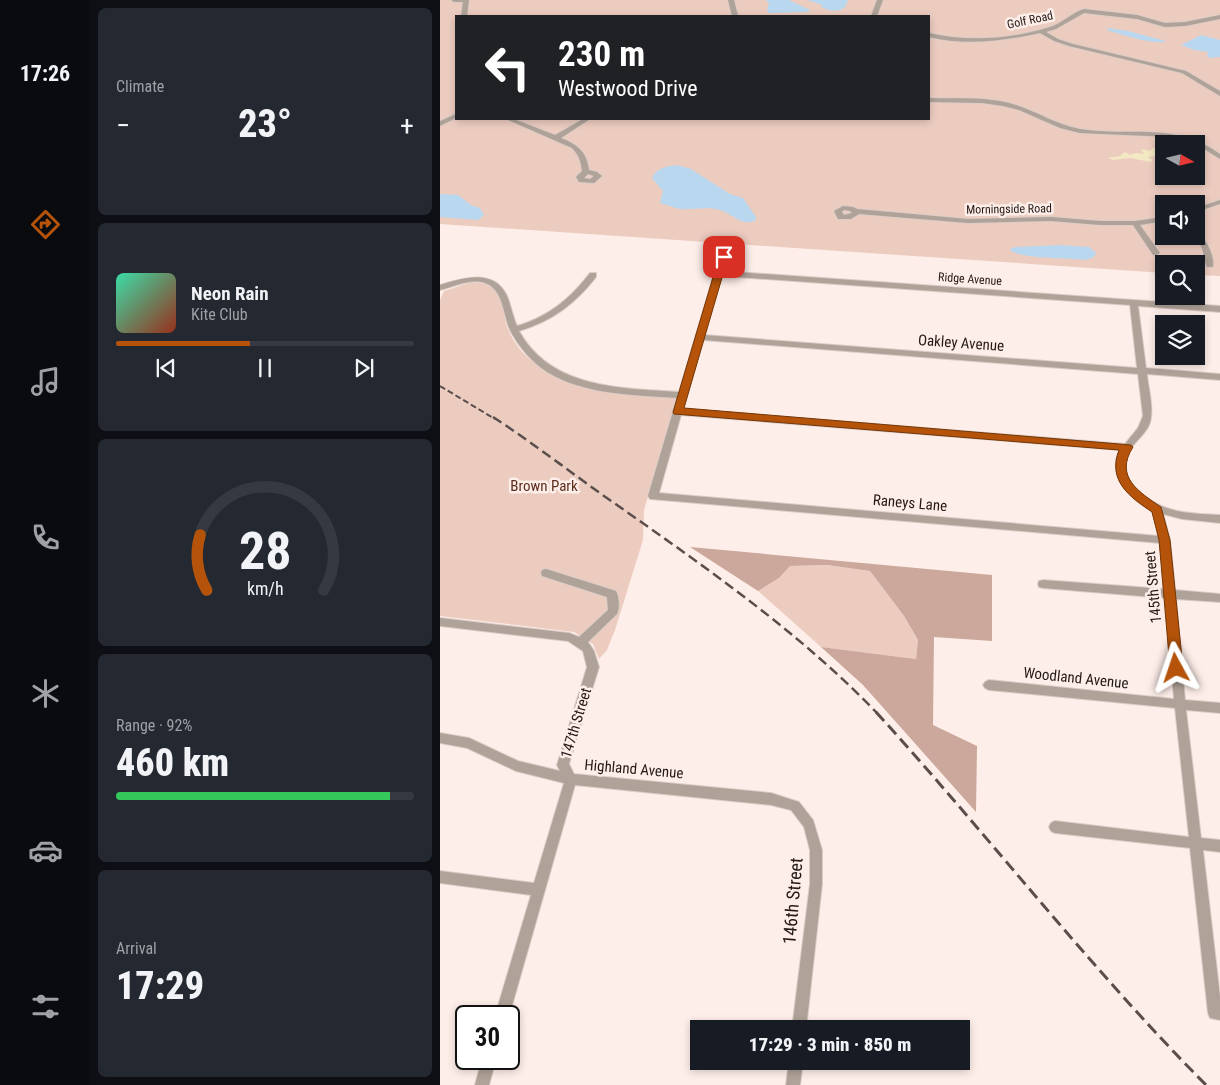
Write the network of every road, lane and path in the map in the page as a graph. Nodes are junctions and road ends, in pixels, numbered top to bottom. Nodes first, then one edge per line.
1 (454, 0) edge
2 (466, 0) edge
3 (731, 0) edge
4 (880, 0) edge
5 (464, 15) edge
6 (735, 15) edge
7 (874, 15) edge
8 (1220, 17) edge
9 (1041, 31) junction
10 (930, 35) edge
11 (1220, 94) edge
12 (930, 100) edge
13 (455, 116) edge
14 (512, 120) edge
15 (585, 120) edge
16 (440, 124) edge
17 (557, 137) junction
18 (1220, 157) edge
19 (586, 172) dead end
20 (1220, 202) edge
21 (1205, 207) edge
22 (855, 210) dead end
23 (1155, 220) edge
24 (1135, 223) junction
25 (728, 240) dead end
26 (1205, 245) edge
27 (1156, 253) dead end
28 (1210, 265) dead end
29 (719, 273) junction
30 (593, 275) dead end
31 (440, 288) edge
32 (1134, 302) junction
33 (1220, 309) edge
34 (514, 330) junction
35 (700, 337) junction
36 (1142, 371) junction
37 (1220, 377) edge
38 (682, 395) junction
39 (678, 412) junction
40 (1128, 447) junction
41 (1158, 510) junction
42 (1220, 519) edge
43 (1164, 540) junction
44 (546, 573) dead end
45 (1043, 584) dead end
46 (1170, 595) junction
47 (1220, 598) edge
48 (440, 622) edge
49 (581, 642) junction
50 (989, 685) dead end
51 (1180, 704) junction
52 (1220, 708) edge
53 (440, 738) edge
54 (571, 779) junction
55 (771, 799) joint
56 (1055, 827) dead end
57 (1195, 843) junction
58 (1220, 846) edge
59 (440, 877) edge
60 (538, 890) junction
61 (505, 1005) edge
62 (1218, 1013) edge
63 (800, 1020) edge
64 (486, 1070) edge
65 (795, 1070) edge
66 (482, 1085) edge
67 (793, 1085) edge

1 - 2 street
2 - 5 street
3 - 6 street
4 - 7 street
8 - 9 street, Golf Road
9 - 10 street, Golf Road
9 - 11 street
12 - 18 street
13 - 16 street
14 - 17 street
15 - 17 street
17 - 19 street
20 - 21 street
22 - 24 street, Morningside Road
23 - 24 street, Morningside Road
24 - 27 street
25 - 29 street
26 - 28 street
29 - 32 street, Ridge Avenue
29 - 35 street
30 - 34 street
31 - 34 street
32 - 33 street, Ridge Avenue
32 - 36 street
34 - 38 street
35 - 36 street, Oakley Avenue
35 - 38 street
36 - 37 street, Oakley Avenue
36 - 40 street
38 - 39 street
39 - 40 street
39 - 43 street, Raneys Lane
40 - 41 street
41 - 42 street
41 - 43 street, 145th Street
43 - 46 street, 145th Street
44 - 49 street
45 - 46 street
46 - 47 street
46 - 51 street, 145th Street
48 - 49 street
49 - 54 street, 147th Street
50 - 51 street, Woodland Avenue
51 - 52 street, Woodland Avenue
51 - 57 street, 145th Street
53 - 54 street, Highland Avenue
54 - 55 street, Highland Avenue
54 - 60 street, 147th Street
55 - 63 street, 146th Street
56 - 57 street
57 - 58 street
57 - 62 street, 145th Street
59 - 60 street
60 - 61 street, 147th Street
64 - 66 street
65 - 67 street

